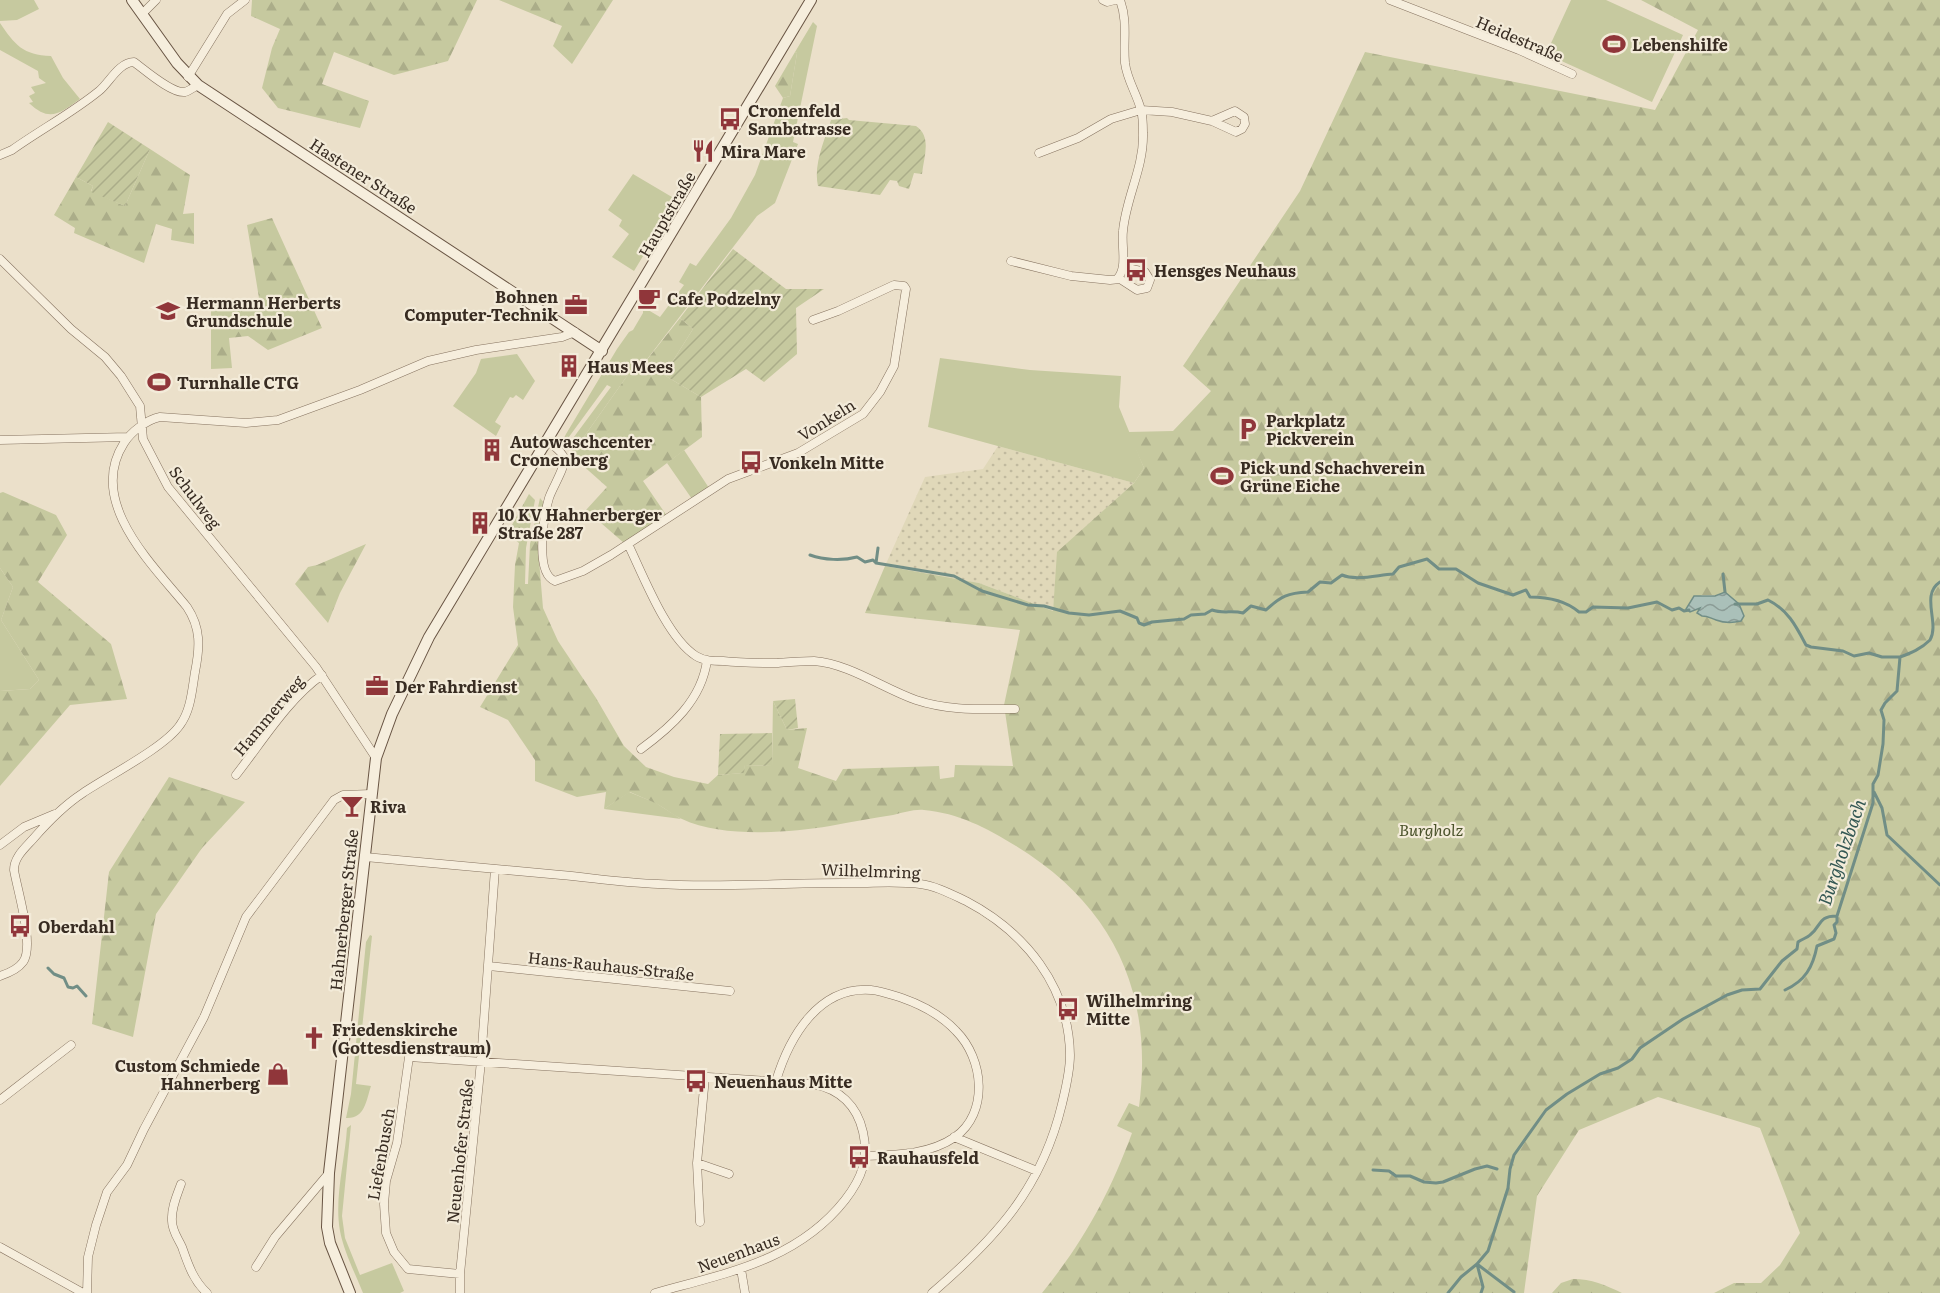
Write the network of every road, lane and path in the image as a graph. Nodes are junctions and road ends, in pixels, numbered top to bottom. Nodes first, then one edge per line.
1 (132, 0) edge
2 (156, 0) edge
3 (245, 0) edge
4 (811, 0) edge
5 (1103, 0) edge
6 (1118, 0) edge
7 (1390, 0) edge
8 (142, 14) junction
9 (1572, 74) dead end
10 (189, 76) junction
11 (198, 85) junction
12 (1141, 110) junction
13 (1212, 121) dead end
14 (1039, 153) dead end
15 (0, 155) edge
16 (0, 259) edge
17 (1011, 261) dead end
18 (1124, 267) junction
19 (1117, 279) junction
20 (813, 320) dead end
21 (575, 332) junction
22 (603, 351) junction
23 (141, 427) junction
24 (128, 437) junction
25 (0, 440) edge
26 (548, 441) junction
27 (628, 544) junction
28 (707, 660) junction
29 (322, 675) junction
30 (1015, 709) dead end
31 (641, 749) dead end
32 (376, 758) junction
33 (236, 775) dead end
34 (371, 794) junction
35 (56, 813) junction
36 (0, 845) edge
37 (365, 857) junction
38 (495, 869) junction
39 (489, 966) junction
40 (0, 976) edge
41 (730, 991) dead end
42 (71, 1046) dead end
43 (481, 1061) junction
44 (705, 1077) junction
45 (776, 1081) junction
46 (0, 1100) edge
47 (954, 1137) junction
48 (866, 1156) junction
49 (697, 1162) junction
50 (1037, 1171) junction
51 (329, 1173) junction
52 (729, 1174) dead end
53 (181, 1184) dead end
54 (700, 1222) dead end
55 (0, 1247) edge
56 (256, 1267) dead end
57 (741, 1269) junction
58 (460, 1274) junction
59 (85, 1293) edge
60 (207, 1293) edge
61 (350, 1293) edge
62 (460, 1293) edge
63 (655, 1293) edge
64 (745, 1293) edge
65 (932, 1293) edge

1 - 8 main road, Hastener Straße
2 - 8 street
3 - 10 street
4 - 22 main road, Hauptstraße
5 - 6 street
6 - 12 street
7 - 9 street, Heidestraße
8 - 10 main road, Hastener Straße
10 - 11 main road, Hastener Straße
11 - 15 street
11 - 21 main road, Hastener Straße
12 - 13 street
12 - 14 street
12 - 18 street
16 - 23 street, Schulweg
17 - 19 street
18 - 19 street
18 - 19 street
20 - 27 street, Vonkeln
21 - 22 main road, Hastener Straße
21 - 23 street
22 - 26 main road, Hahnerberger Straße
23 - 24 street
23 - 29 street, Schulweg
24 - 25 street
24 - 35 street
26 - 27 street, Vonkeln
26 - 32 main road, Hahnerberger Straße
27 - 28 street
28 - 30 street
28 - 31 street
29 - 32 street, Schulweg
29 - 33 street, Hammerweg
32 - 34 main road, Hahnerberger Straße
34 - 37 main road, Hahnerberger Straße
34 - 59 street
35 - 36 street
35 - 40 street
37 - 38 street, Wilhelmring
37 - 51 main road, Hahnerberger Straße
38 - 39 street, Neuenhofer Straße
38 - 50 street, Wilhelmring
39 - 41 street, Hans-Rauhaus-Straße
39 - 43 street, Neuenhofer Straße
42 - 46 street
43 - 44 street
43 - 58 street, Neuenhofer Straße
43 - 58 street, Liefenbusch
44 - 45 street
44 - 49 street
45 - 47 street
45 - 48 street
47 - 48 street
47 - 50 street
48 - 57 street, Neuenhaus
49 - 52 street
49 - 54 street
50 - 65 street, Wilhelmring
51 - 56 street
51 - 61 main road, Hahnerberger Straße
53 - 60 street
55 - 59 street
57 - 63 street, Neuenhaus
57 - 64 street
58 - 62 street, Neuenhofer Straße

